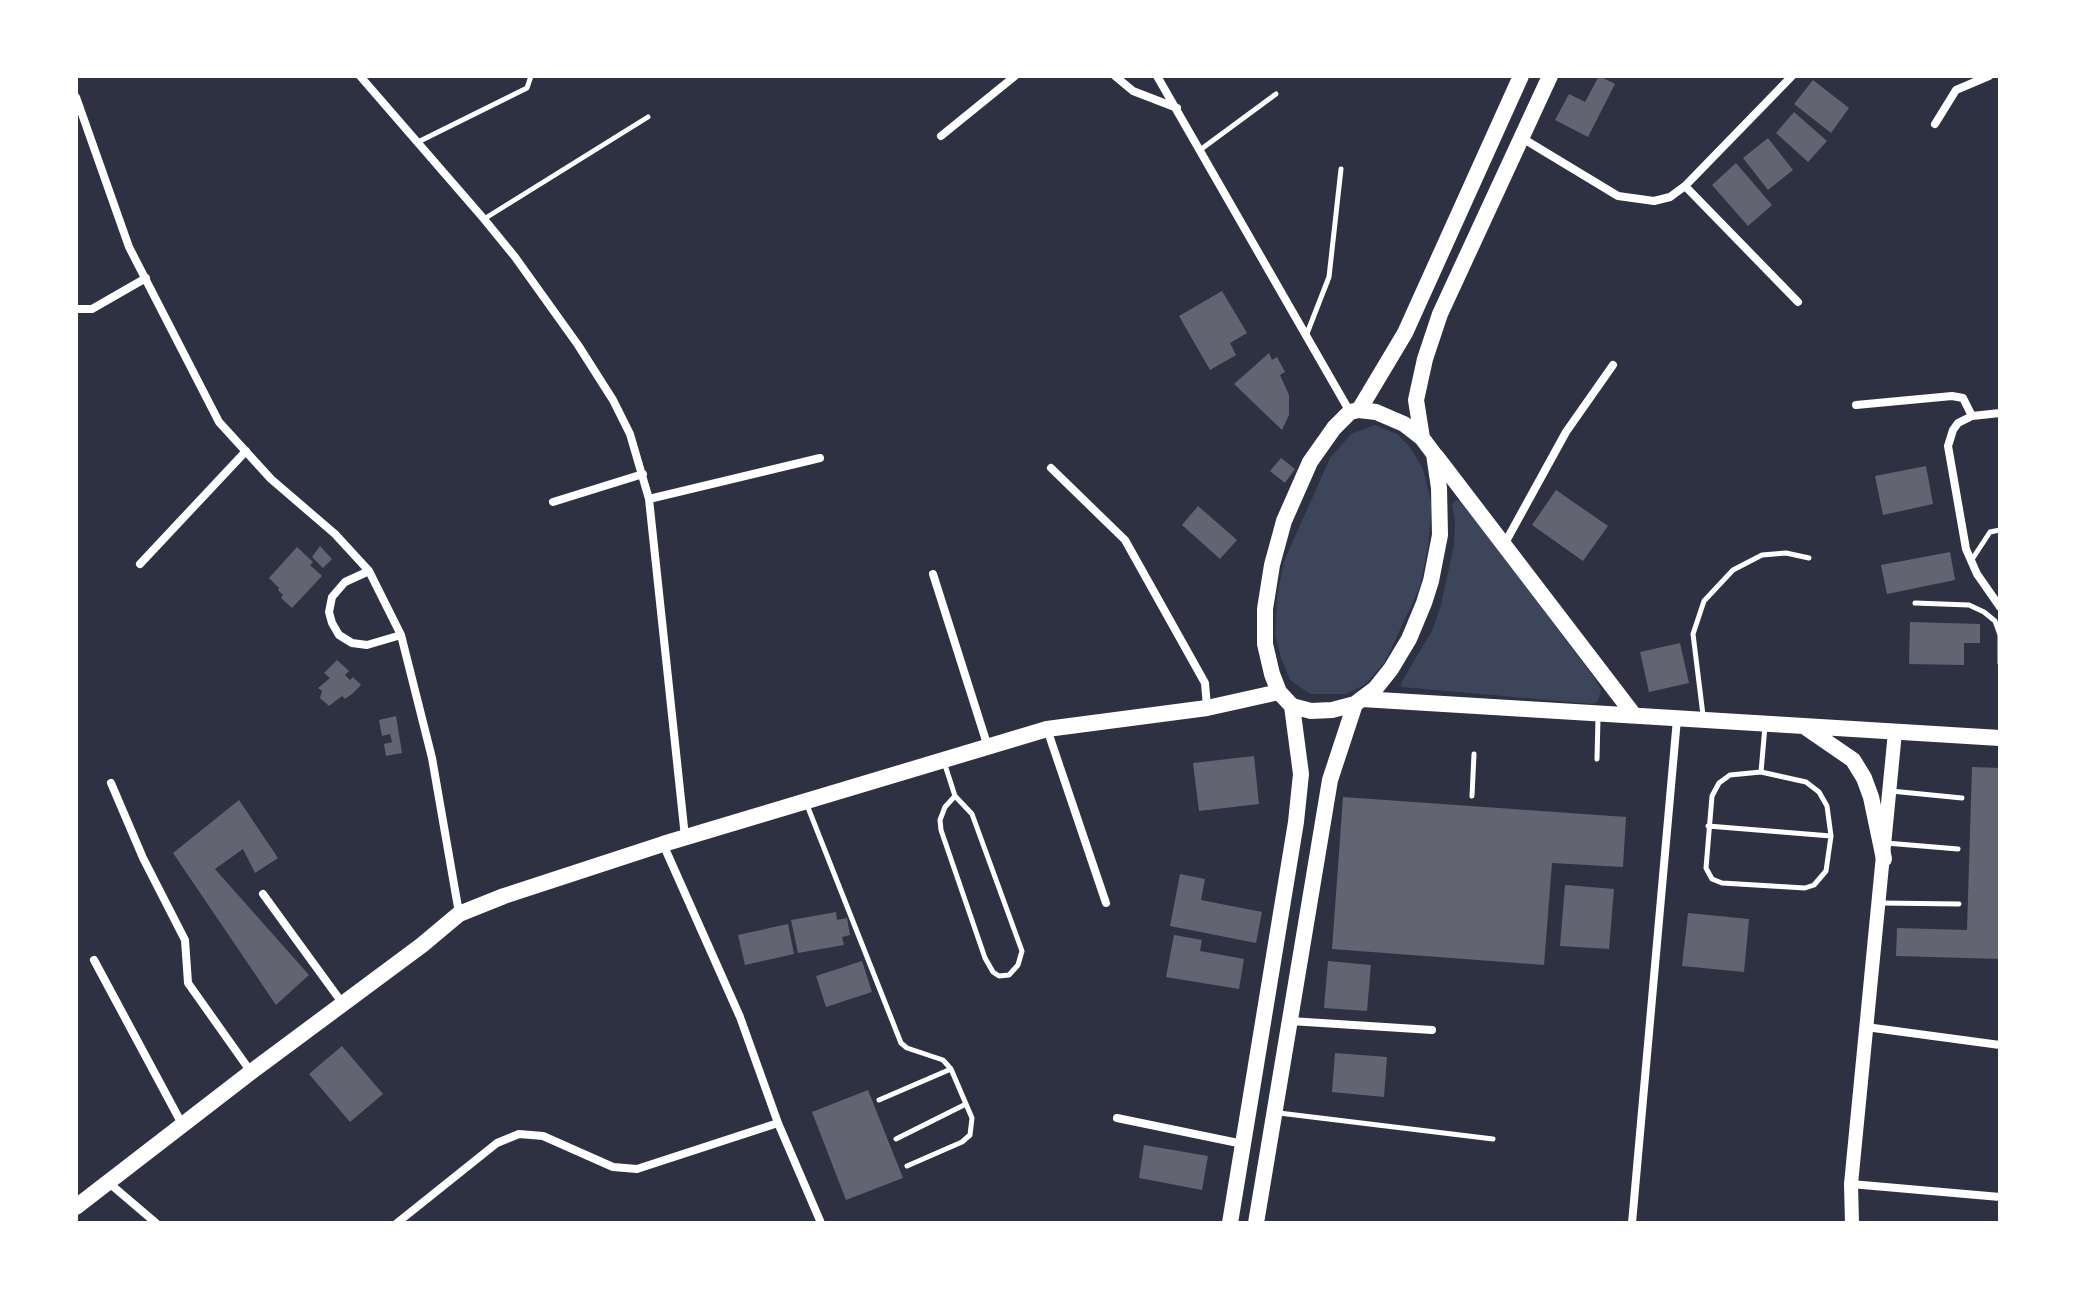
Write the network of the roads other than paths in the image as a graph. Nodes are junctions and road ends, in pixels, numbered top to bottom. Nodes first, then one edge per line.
1 (360, 76) edge
2 (531, 76) edge
3 (1015, 76) edge
4 (1115, 76) edge
5 (1157, 76) edge
6 (1521, 76) edge
7 (1550, 76) edge
8 (1989, 76) edge
9 (1789, 77) edge
10 (1276, 94) dead end
11 (76, 97) edge
12 (1178, 109) junction
13 (648, 117) dead end
14 (1935, 124) dead end
15 (941, 136) dead end
16 (1522, 137) junction
17 (417, 143) junction
18 (1200, 150) junction
19 (1341, 169) dead end
20 (1685, 186) junction
21 (484, 219) junction
22 (146, 278) junction
23 (1798, 302) dead end
24 (76, 309) edge
25 (1306, 337) junction
26 (1613, 365) dead end
27 (1856, 405) dead end
28 (1354, 411) junction
29 (2000, 413) edge
30 (1972, 416) junction
31 (1422, 438) junction
32 (246, 451) junction
33 (1434, 454) junction
34 (820, 458) dead end
35 (1051, 468) dead end
36 (643, 474) junction
37 (649, 499) junction
38 (553, 502) dead end
39 (2000, 530) edge
40 (1505, 543) junction
41 (1809, 558) dead end
42 (1971, 562) junction
43 (140, 564) dead end
44 (369, 571) junction
45 (933, 574) dead end
46 (1915, 603) dead end
47 (2000, 607) edge
48 (401, 635) junction
49 (2000, 663) edge
50 (1279, 692) junction
51 (1358, 702) junction
52 (1292, 706) junction
53 (1207, 708) junction
54 (1598, 713) junction
55 (1634, 715) junction
56 (1677, 719) junction
57 (1704, 720) junction
58 (1765, 724) junction
59 (1804, 726) junction
60 (1047, 729) junction
61 (1895, 732) junction
62 (2000, 738) edge
63 (988, 747) junction
64 (1474, 754) dead end
65 (1597, 759) dead end
66 (944, 760) junction
67 (1761, 772) junction
68 (111, 783) dead end
69 (1890, 791) junction
70 (955, 796) junction
71 (1472, 796) dead end
72 (1962, 798) dead end
73 (805, 800) junction
74 (1708, 826) junction
75 (1831, 836) junction
76 (685, 837) junction
77 (663, 844) junction
78 (1958, 849) dead end
79 (1884, 851) junction
80 (263, 894) dead end
81 (1106, 903) dead end
82 (1880, 903) junction
83 (1959, 904) dead end
84 (459, 914) junction
85 (94, 960) dead end
86 (343, 1004) junction
87 (1289, 1021) junction
88 (1866, 1027) junction
89 (1432, 1030) dead end
90 (2000, 1045) edge
91 (951, 1069) junction
92 (251, 1072) junction
93 (879, 1100) dead end
94 (966, 1104) junction
95 (1274, 1112) junction
96 (1117, 1118) dead end
97 (778, 1123) junction
98 (182, 1124) junction
99 (896, 1139) dead end
100 (1493, 1139) dead end
101 (1244, 1144) junction
102 (907, 1166) dead end
103 (109, 1183) junction
104 (1851, 1184) junction
105 (2000, 1197) edge
106 (76, 1207) edge
107 (156, 1223) edge
108 (397, 1223) edge
109 (821, 1223) edge
110 (1230, 1223) edge
111 (1256, 1223) edge
112 (1632, 1223) edge
113 (1852, 1223) edge

1 - 17 street
2 - 17 lane
3 - 15 street
4 - 12 street
5 - 12 street
6 - 28 main road
7 - 16 main road
8 - 14 street
9 - 20 street
10 - 18 lane
11 - 22 street
12 - 18 street
13 - 21 lane
16 - 20 street
16 - 31 main road
17 - 21 street
18 - 25 street
19 - 25 lane
20 - 23 street
21 - 36 street
22 - 24 street
22 - 32 street
25 - 28 street
26 - 40 street
27 - 30 street
28 - 31 main road
28 - 50 main road
29 - 30 street
30 - 42 street
31 - 33 main road
32 - 43 street
32 - 44 street
33 - 40 main road
33 - 51 main road
34 - 37 street
35 - 53 street
36 - 37 street
36 - 38 street
37 - 76 street
39 - 42 lane
40 - 55 main road
41 - 57 lane
42 - 47 street
44 - 48 street
44 - 48 street
45 - 63 street
46 - 49 lane
48 - 84 street
50 - 52 main road
50 - 53 main road
51 - 52 main road
51 - 54 main road
51 - 87 main road
52 - 101 main road
53 - 60 main road
54 - 55 main road
54 - 65 lane
55 - 56 main road
56 - 57 main road
56 - 112 street
57 - 58 main road
58 - 59 main road
58 - 67 lane
59 - 61 main road
59 - 79 main road
60 - 63 main road
60 - 81 street
61 - 62 main road
61 - 69 street
63 - 66 main road
64 - 71 lane
66 - 70 lane
66 - 73 main road
67 - 74 lane
67 - 75 lane
68 - 92 street
69 - 72 lane
69 - 79 street
70 - 70 lane
73 - 76 main road
73 - 91 lane
74 - 75 lane
74 - 75 lane
76 - 77 main road
77 - 84 main road
77 - 97 street
78 - 79 lane
79 - 82 street
80 - 86 street
82 - 83 lane
82 - 88 street
84 - 86 main road
85 - 98 street
86 - 92 main road
87 - 89 street
87 - 95 main road
88 - 90 street
88 - 104 street
91 - 93 lane
91 - 94 lane
92 - 98 main road
94 - 99 lane
94 - 102 lane
95 - 100 lane
95 - 111 main road
96 - 101 street
97 - 108 street
97 - 109 street
98 - 103 main road
101 - 110 main road
103 - 106 main road
103 - 107 street
104 - 105 street
104 - 113 street

